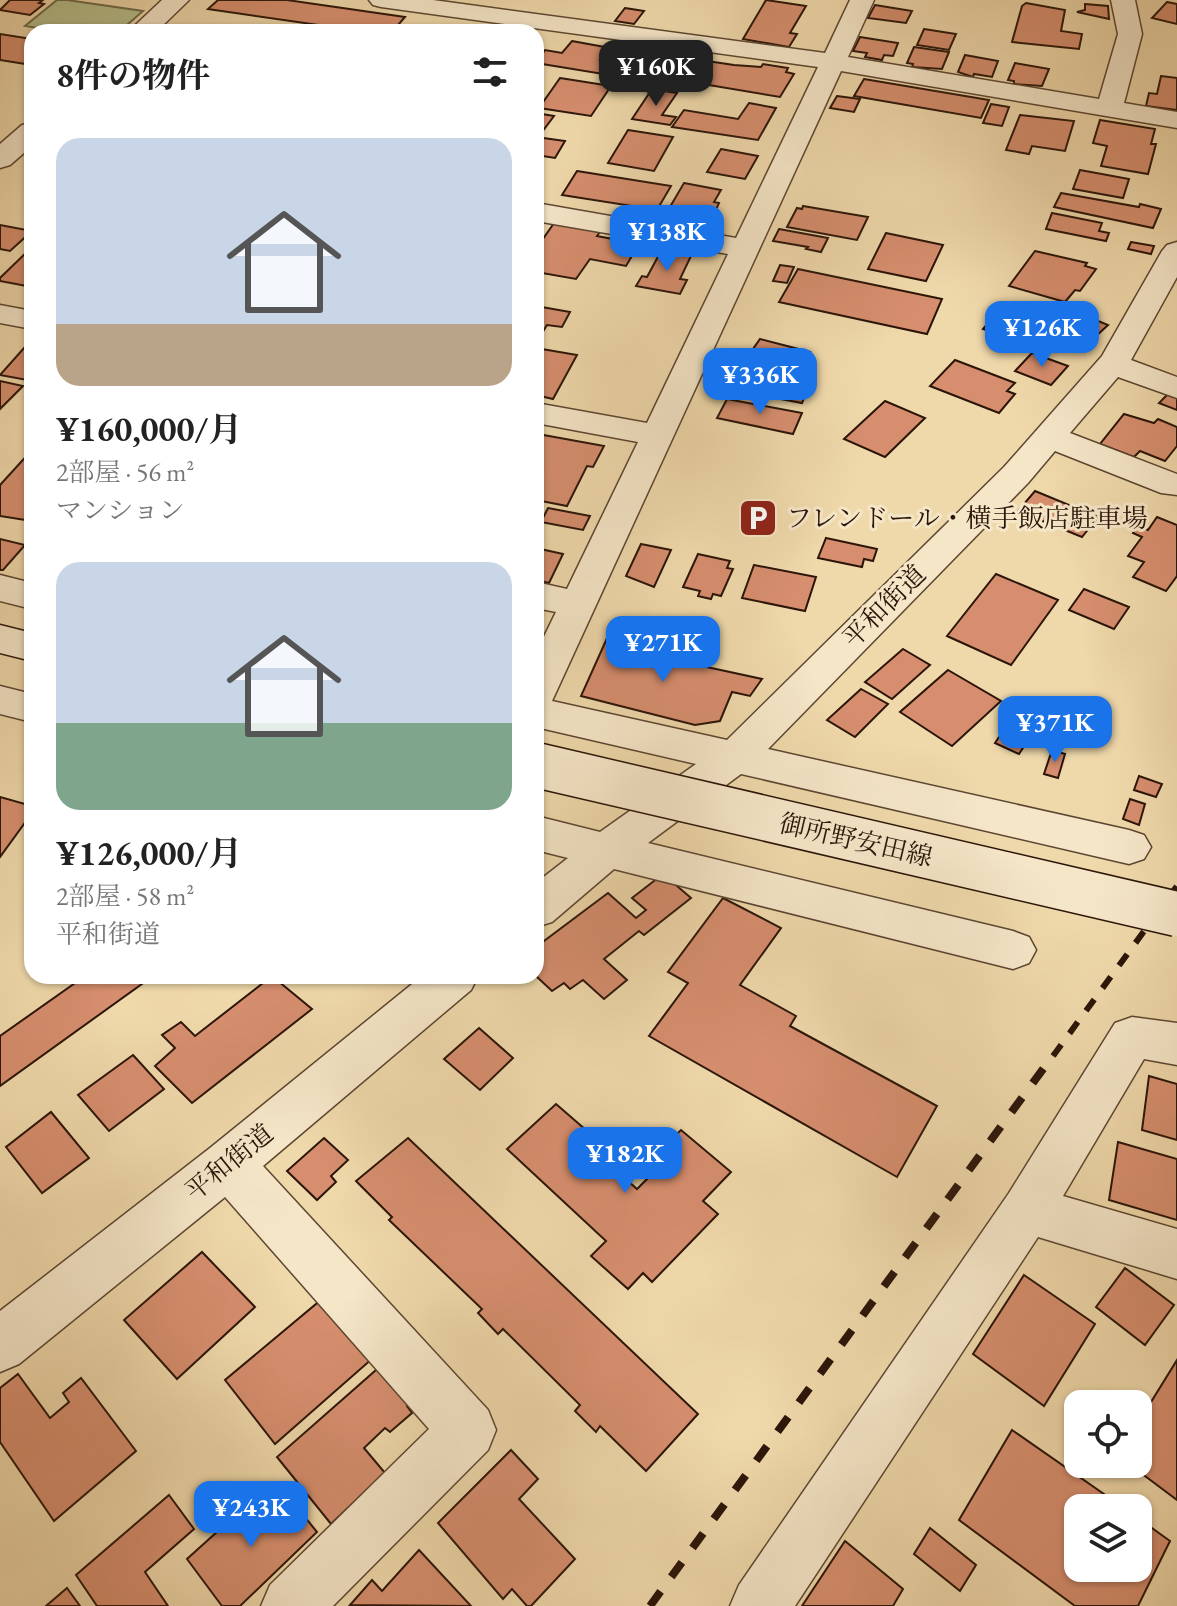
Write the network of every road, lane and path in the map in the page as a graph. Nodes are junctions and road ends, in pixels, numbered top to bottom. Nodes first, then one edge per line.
1 (177, 0) edge
2 (381, 0) edge
3 (862, 0) edge
4 (1123, 0) edge
5 (517, 17) edge
6 (150, 24) edge
7 (833, 62) junction
8 (1110, 108) junction
9 (1177, 120) edge
10 (24, 138) edge
11 (0, 159) edge
12 (544, 213) edge
13 (744, 248) junction
14 (1177, 251) edge
15 (0, 314) edge
16 (24, 318) edge
17 (1112, 364) junction
18 (1177, 388) edge
19 (544, 414) edge
20 (656, 435) junction
21 (1048, 437) junction
22 (1173, 485) dead end
23 (0, 588) edge
24 (24, 594) edge
25 (544, 597) edge
26 (577, 604) junction
27 (0, 639) edge
28 (24, 645) edge
29 (544, 676) edge
30 (0, 700) edge
31 (24, 706) edge
32 (544, 714) edge
33 (734, 758) junction
34 (544, 767) edge
35 (544, 835) edge
36 (1129, 847) dead end
37 (607, 850) junction
38 (544, 902) edge
39 (1177, 914) edge
40 (1013, 950) dead end
41 (445, 984) edge
42 (1177, 1044) edge
43 (228, 1164) junction
44 (1027, 1210) junction
45 (1177, 1254) edge
46 (0, 1345) edge
47 (291, 1606) edge
48 (760, 1606) edge

1 - 6 main road
2 - 5 street
3 - 7 street
4 - 8 street
5 - 7 street
7 - 8 street
7 - 13 street
8 - 9 street
10 - 11 main road
12 - 13 street
13 - 20 street
14 - 17 street, 平和街道
15 - 16 street
17 - 18 street
17 - 21 street, 平和街道
19 - 20 street
20 - 26 street
21 - 22 street
21 - 33 street, 平和街道
23 - 24 street
25 - 26 street
26 - 29 street
27 - 28 main road
30 - 31 street
32 - 33 street
33 - 36 street
33 - 37 street, 平和街道
34 - 39 main road, 御所野安田線, bridge
35 - 37 street
37 - 38 street, 平和街道
37 - 40 street
41 - 43 street, 平和街道
42 - 44 street
43 - 46 street, 平和街道
43 - 47 street
44 - 45 street
44 - 48 street

